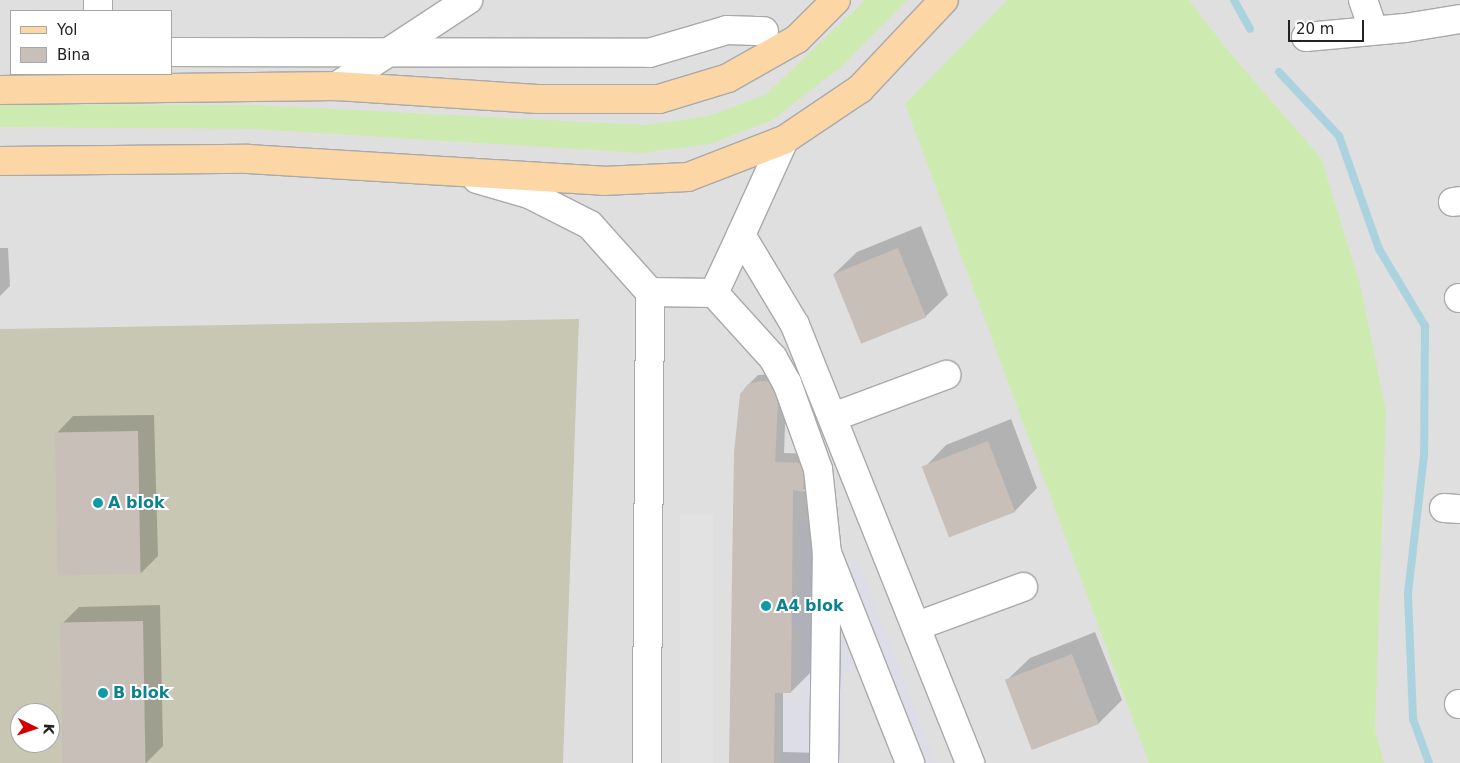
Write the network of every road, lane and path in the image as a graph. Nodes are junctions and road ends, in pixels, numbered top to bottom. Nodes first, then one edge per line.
1 (468, 0) edge
2 (836, 0) edge
3 (944, 0) edge
4 (1363, 0) edge
5 (1460, 19) edge
6 (1373, 29) junction
7 (764, 32) dead end
8 (1306, 37) dead end
9 (391, 51) junction
10 (172, 52) edge
11 (103, 82) edge
12 (337, 86) junction
13 (0, 90) edge
14 (784, 140) junction
15 (0, 161) edge
16 (439, 168) junction
17 (741, 235) junction
18 (650, 292) junction
19 (714, 293) junction
20 (946, 375) dead end
21 (833, 416) junction
22 (827, 553) junction
23 (1023, 586) dead end
24 (917, 626) junction
25 (647, 763) edge
26 (824, 763) edge
27 (910, 763) edge
28 (970, 763) edge

1 - 9 street
2 - 12 main road
3 - 14 main road
4 - 6 street
5 - 6 street
6 - 8 street
7 - 9 street
9 - 10 street
9 - 12 street
11 - 12 main road
11 - 13 main road
14 - 16 main road
14 - 17 street
15 - 16 main road
16 - 18 street
17 - 19 street
17 - 21 street
18 - 19 street
18 - 25 street
19 - 22 street
20 - 21 street
21 - 24 street
22 - 26 street
22 - 27 street
23 - 24 street
24 - 28 street

